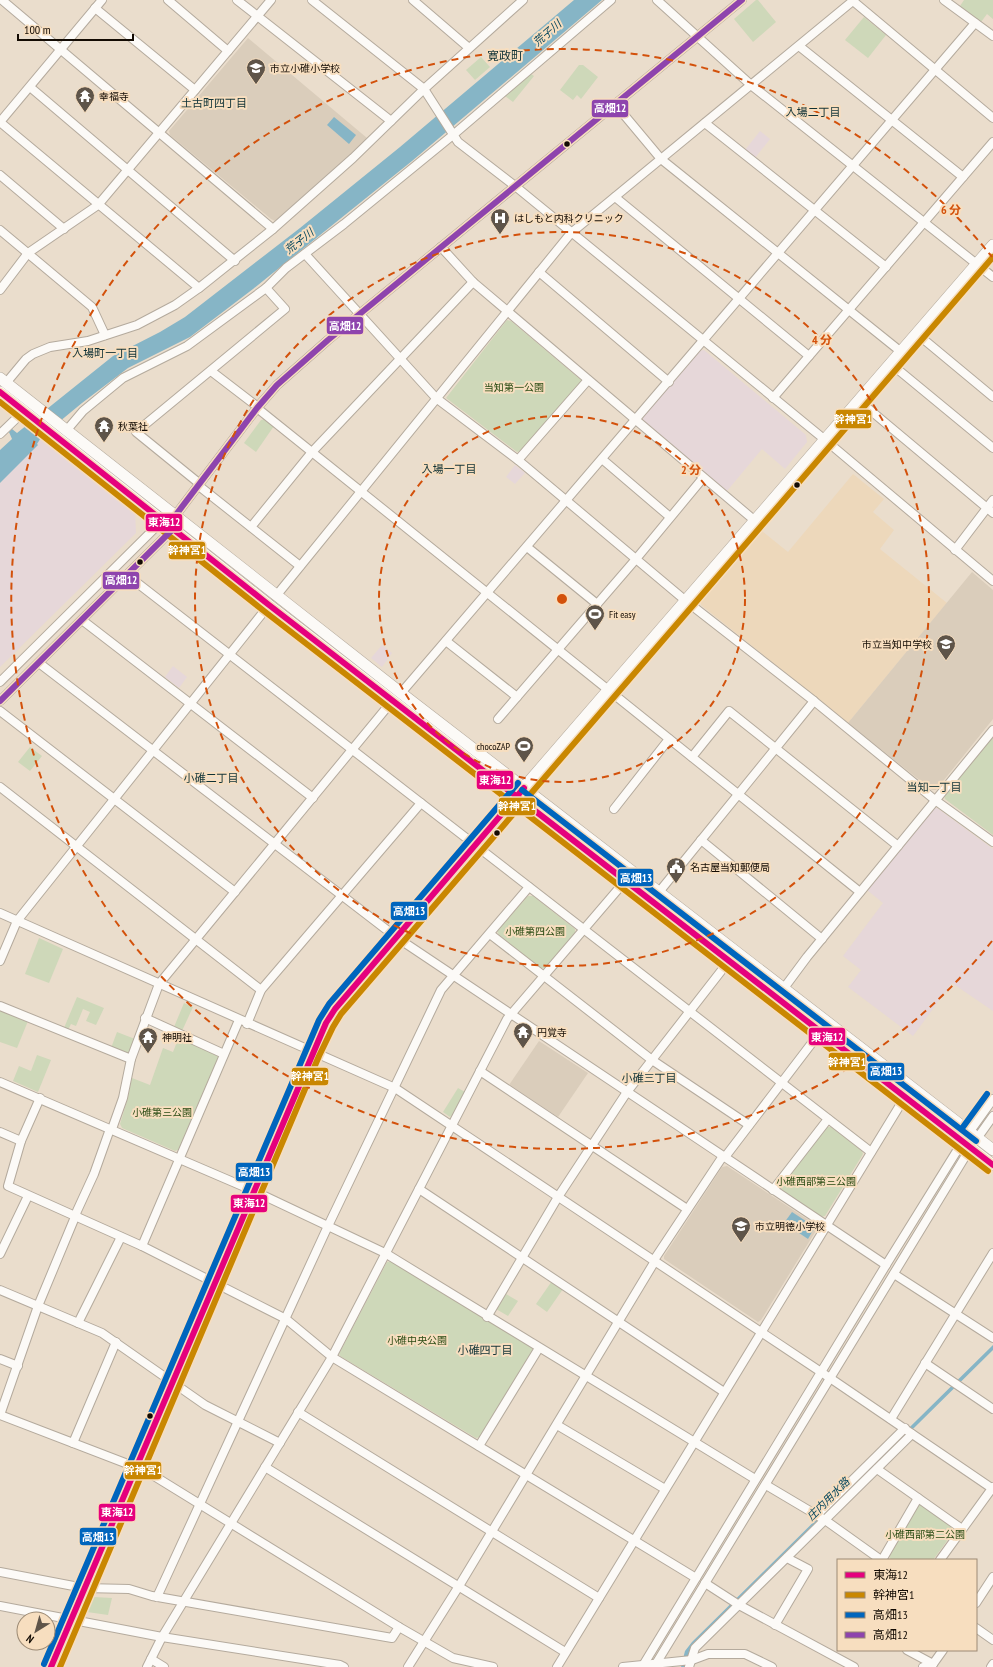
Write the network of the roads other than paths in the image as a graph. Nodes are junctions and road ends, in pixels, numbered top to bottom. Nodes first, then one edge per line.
1 (2, 0) edge
2 (102, 0) edge
3 (168, 0) edge
4 (236, 0) edge
5 (271, 0) edge
6 (312, 0) edge
7 (413, 0) edge
8 (611, 0) edge
9 (657, 0) edge
10 (742, 0) edge
11 (944, 0) edge
12 (520, 1) edge
13 (854, 1) edge
14 (95, 8) junction
15 (257, 17) junction
16 (975, 22) junction
17 (698, 36) junction
18 (993, 36) edge
19 (799, 46) junction
20 (469, 48) junction
21 (61, 50) junction
22 (228, 51) junction
23 (935, 70) junction
24 (751, 85) junction
25 (30, 87) junction
26 (424, 89) junction
27 (195, 90) junction
28 (615, 104) junction
29 (993, 118) edge
30 (892, 119) junction
31 (390, 121) junction
32 (0, 122) edge
33 (705, 123) junction
34 (159, 133) junction
35 (452, 133) junction
36 (993, 142) edge
37 (661, 159) junction
38 (852, 166) junction
39 (128, 170) junction
40 (0, 175) edge
41 (963, 177) junction
42 (515, 186) junction
43 (615, 197) junction
44 (98, 205) junction
45 (814, 210) junction
46 (925, 222) junction
47 (64, 228) junction
48 (273, 229) junction
49 (0, 230) edge
50 (571, 233) junction
51 (993, 245) edge
52 (441, 247) junction
53 (28, 253) junction
54 (778, 253) junction
55 (305, 254) junction
56 (235, 261) junction
57 (976, 263) junction
58 (886, 267) junction
59 (539, 272) junction
60 (993, 277) edge
61 (473, 282) junction
62 (199, 288) junction
63 (266, 288) junction
64 (0, 290) edge
65 (739, 298) junction
66 (849, 310) junction
67 (508, 311) junction
68 (360, 313) junction
69 (916, 333) junction
70 (105, 335) junction
71 (703, 341) junction
72 (900, 351) junction
73 (810, 356) junction
74 (400, 358) junction
75 (890, 363) junction
76 (211, 370) junction
77 (588, 380) junction
78 (668, 382) junction
79 (2, 384) edge
80 (993, 397) edge
81 (436, 398) junction
82 (773, 398) junction
83 (858, 400) junction
84 (258, 408) junction
85 (32, 413) junction
86 (636, 420) junction
87 (58, 429) junction
88 (0, 434) edge
89 (824, 439) junction
90 (993, 448) edge
91 (312, 452) junction
92 (602, 459) junction
93 (518, 460) junction
94 (703, 478) junction
95 (199, 485) junction
96 (360, 491) junction
97 (567, 500) junction
98 (993, 500) edge
99 (990, 511) edge
100 (175, 516) junction
101 (670, 517) junction
102 (754, 520) junction
103 (162, 521) junction
104 (251, 527) junction
105 (174, 529) junction
106 (527, 547) junction
107 (955, 550) junction
108 (636, 559) junction
109 (300, 566) junction
110 (127, 575) junction
111 (993, 581) edge
112 (488, 593) junction
113 (273, 600) junction
114 (686, 601) junction
115 (597, 604) junction
116 (82, 620) junction
117 (446, 641) junction
118 (558, 648) junction
119 (230, 654) junction
120 (39, 662) junction
121 (0, 682) edge
122 (610, 690) junction
123 (397, 697) junction
124 (517, 697) junction
125 (0, 701) edge
126 (814, 701) junction
127 (191, 704) junction
128 (0, 711) edge
129 (498, 719) dead end
130 (993, 730) edge
131 (669, 739) junction
132 (776, 748) junction
133 (352, 750) junction
134 (153, 751) junction
135 (692, 757) junction
136 (0, 788) edge
137 (521, 792) junction
138 (739, 795) junction
139 (313, 798) junction
140 (114, 799) junction
141 (935, 800) junction
142 (421, 803) junction
143 (614, 809) dead end
144 (701, 840) junction
145 (993, 842) edge
146 (275, 844) junction
147 (475, 845) junction
148 (898, 846) junction
149 (76, 847) junction
150 (626, 880) junction
151 (530, 887) junction
152 (235, 892) junction
153 (659, 892) junction
154 (860, 892) junction
155 (342, 896) junction
156 (0, 914) edge
157 (17, 921) junction
158 (584, 929) junction
159 (490, 934) junction
160 (396, 938) junction
161 (196, 939) junction
162 (822, 939) junction
163 (733, 956) junction
164 (0, 962) edge
165 (453, 976) junction
166 (544, 976) junction
167 (159, 984) junction
168 (784, 988) junction
169 (261, 990) junction
170 (0, 1006) edge
171 (690, 1011) junction
172 (511, 1014) junction
173 (145, 1018) junction
174 (243, 1022) junction
175 (821, 1031) junction
176 (312, 1053) junction
177 (224, 1054) junction
178 (130, 1059) junction
179 (652, 1060) junction
180 (480, 1071) junction
181 (0, 1082) edge
182 (782, 1083) junction
183 (394, 1088) junction
184 (627, 1092) junction
185 (905, 1096) junction
186 (40, 1098) junction
187 (993, 1099) edge
188 (993, 1116) edge
189 (828, 1119) junction
190 (749, 1125) junction
191 (452, 1127) junction
192 (111, 1129) junction
193 (0, 1132) edge
194 (973, 1135) junction
195 (20, 1141) junction
196 (967, 1144) junction
197 (592, 1145) junction
198 (993, 1150) edge
199 (871, 1152) junction
200 (724, 1156) junction
201 (179, 1159) junction
202 (993, 1165) edge
203 (4, 1187) edge
204 (419, 1189) junction
205 (773, 1190) junction
206 (254, 1191) junction
207 (28, 1196) junction
208 (558, 1197) junction
209 (687, 1209) junction
210 (75, 1217) junction
211 (826, 1225) junction
212 (328, 1226) junction
213 (121, 1237) junction
214 (142, 1246) junction
215 (385, 1253) junction
216 (993, 1253) edge
217 (0, 1254) edge
218 (522, 1258) junction
219 (654, 1261) junction
220 (886, 1265) junction
221 (894, 1274) junction
222 (215, 1282) junction
223 (0, 1290) edge
224 (38, 1306) junction
225 (956, 1314) junction
226 (487, 1316) junction
227 (286, 1319) junction
228 (619, 1322) junction
229 (78, 1323) junction
230 (761, 1331) junction
231 (993, 1338) edge
232 (116, 1342) junction
233 (539, 1348) junction
234 (332, 1357) junction
235 (0, 1358) edge
236 (925, 1363) junction
237 (18, 1366) junction
238 (822, 1372) junction
239 (586, 1376) junction
240 (830, 1378) junction
241 (172, 1382) junction
242 (724, 1392) junction
243 (993, 1409) edge
244 (298, 1412) junction
245 (0, 1415) edge
246 (891, 1419) junction
247 (237, 1422) junction
248 (557, 1425) junction
249 (908, 1431) junction
250 (694, 1441) junction
251 (73, 1443) junction
252 (280, 1443) junction
253 (479, 1446) junction
254 (136, 1467) junction
255 (265, 1467) junction
256 (877, 1469) junction
257 (527, 1474) junction
258 (755, 1479) junction
259 (766, 1485) junction
260 (993, 1488) edge
261 (664, 1489) junction
262 (918, 1498) junction
263 (201, 1504) junction
264 (821, 1518) junction
265 (231, 1523) junction
266 (962, 1529) junction
267 (492, 1533) junction
268 (634, 1540) junction
269 (788, 1558) junction
270 (880, 1559) edge
271 (882, 1559) edge
272 (941, 1559) edge
273 (0, 1572) edge
274 (696, 1578) junction
275 (993, 1578) edge
276 (705, 1583) junction
277 (459, 1586) junction
278 (84, 1588) junction
279 (157, 1597) junction
280 (598, 1598) junction
281 (183, 1601) junction
282 (977, 1602) edge
283 (736, 1603) junction
284 (1, 1608) edge
285 (71, 1620) junction
286 (775, 1625) junction
287 (399, 1627) junction
288 (977, 1629) edge
289 (162, 1637) junction
290 (993, 1640) edge
291 (424, 1641) junction
292 (908, 1651) edge
293 (942, 1651) edge
294 (566, 1652) junction
295 (687, 1662) edge
296 (149, 1663) edge
297 (993, 1664) edge
298 (655, 1665) edge
299 (341, 1666) edge
300 (643, 1666) edge
301 (927, 1666) edge
302 (51, 1667) edge
303 (164, 1667) edge
304 (408, 1667) edge
305 (493, 1667) edge
306 (557, 1667) edge
307 (623, 1667) edge
308 (772, 1667) edge
309 (854, 1667) edge
310 (991, 1667) edge

1 - 21 street
2 - 14 street
3 - 22 street
4 - 15 street
5 - 15 street
6 - 26 street
7 - 20 street
8 - 35 street
9 - 17 street
10 - 17 street
11 - 16 street
12 - 20 street
13 - 19 street
13 - 23 street
14 - 21 street
14 - 27 street
15 - 22 street
15 - 31 street
16 - 18 street
16 - 23 street
17 - 24 street
17 - 28 street
19 - 24 street
19 - 30 street
20 - 26 street
21 - 25 street
21 - 34 street
22 - 27 street
23 - 29 street
23 - 30 street
24 - 33 street
24 - 38 street
25 - 32 street
25 - 39 street
26 - 31 street
26 - 35 street
27 - 34 street
28 - 37 street
28 - 42 street
30 - 38 street
30 - 41 street
31 - 48 street
32 - 44 street
33 - 37 street
33 - 45 street
34 - 39 street
34 - 48 street
35 - 42 street
35 - 55 street
36 - 41 street
37 - 43 street
37 - 54 street
38 - 45 street
38 - 46 street
39 - 44 street
39 - 56 street
40 - 47 street
41 - 46 street
42 - 50 street
42 - 52 street
43 - 50 street
43 - 65 street
44 - 47 street
44 - 62 street
45 - 54 street
45 - 58 street
46 - 57 street
46 - 58 street
47 - 53 street
48 - 56 street
49 - 53 street
50 - 59 street
50 - 71 street
51 - 57 main road
52 - 61 street
52 - 68 street
53 - 64 street
53 - 70 street
54 - 65 street
54 - 66 street
55 - 63 street
55 - 68 street
56 - 62 street
57 - 60 street
57 - 69 main road
58 - 66 street
59 - 67 street
59 - 78 street
61 - 67 street
61 - 74 street
62 - 70 street
63 - 76 street
63 - 87 street
65 - 71 street
65 - 73 street
66 - 72 street
66 - 73 street
67 - 77 street
67 - 81 street
68 - 74 street
68 - 84 street
69 - 72 main road
69 - 80 street
70 - 79 street
71 - 78 street
71 - 82 street
72 - 75 main road
73 - 82 street
74 - 81 street
74 - 91 street
75 - 83 main road
75 - 90 street
76 - 84 street
76 - 95 street
77 - 86 street
77 - 93 street
78 - 86 street
79 - 85 main road
79 - 85 main road
81 - 93 street
81 - 96 street
82 - 89 street
83 - 89 main road
83 - 99 street
84 - 91 street
84 - 95 street
85 - 87 main road
85 - 88 street
86 - 92 street
86 - 94 street
87 - 100 main road
87 - 103 main road
89 - 102 main road
89 - 107 street
91 - 96 street
91 - 104 street
92 - 97 street
92 - 101 street
93 - 97 street
94 - 101 street
94 - 102 street
95 - 100 street
95 - 104 street
96 - 109 street
96 - 112 street
97 - 106 street
97 - 108 street
98 - 99 street
99 - 107 street
100 - 103 street
100 - 105 street
100 - 113 main road
101 - 108 street
102 - 114 main road
103 - 105 main road
103 - 121 street
104 - 109 street
105 - 110 street
105 - 113 main road
106 - 112 street
106 - 115 street
107 - 111 street
108 - 114 street
108 - 115 street
109 - 113 street
110 - 116 street
110 - 119 street
112 - 117 street
112 - 118 street
113 - 119 street
113 - 123 main road
114 - 122 main road
114 - 126 street
115 - 118 street
116 - 120 street
116 - 127 street
117 - 123 street
117 - 124 street
118 - 122 street
118 - 124 street
119 - 127 street
119 - 133 street
120 - 125 street
120 - 134 street
122 - 131 street
122 - 137 main road
123 - 133 street
123 - 137 main road
124 - 129 street
126 - 132 street
126 - 141 street
127 - 134 street
127 - 139 street
128 - 140 street
130 - 141 street
131 - 135 street
131 - 143 street
132 - 135 street
132 - 138 street
132 - 148 street
133 - 139 street
133 - 142 street
134 - 140 street
134 - 146 street
135 - 138 street
136 - 149 street
137 - 147 street
137 - 150 main road
137 - 153 main road
138 - 144 street
138 - 154 street
139 - 146 street
140 - 149 street
140 - 152 street
141 - 145 street
141 - 148 street
142 - 147 street
142 - 155 street
144 - 153 street
144 - 162 street
146 - 152 street
146 - 155 street
147 - 151 street
147 - 160 street
148 - 154 street
149 - 157 street
149 - 161 street
150 - 158 street
150 - 163 main road
151 - 158 street
151 - 159 street
152 - 161 street
153 - 163 main road
154 - 162 street
155 - 160 street
155 - 169 street
156 - 157 street
157 - 164 street
157 - 167 street
158 - 166 street
158 - 171 street
159 - 165 street
159 - 166 street
160 - 165 street
160 - 176 street
161 - 167 street
161 - 169 street
162 - 168 street
163 - 168 main road
163 - 171 street
163 - 175 main road
165 - 172 street
165 - 183 street
166 - 172 street
166 - 179 street
167 - 173 street
167 - 174 street
168 - 194 main road
169 - 174 street
170 - 178 street
171 - 179 street
171 - 182 street
172 - 180 street
172 - 184 street
173 - 177 street
173 - 178 street
174 - 176 street
174 - 177 street
175 - 182 street
175 - 185 main road
176 - 183 street
176 - 206 street
177 - 201 street
178 - 192 street
179 - 184 street
179 - 190 street
180 - 191 street
180 - 197 street
181 - 186 street
182 - 189 street
182 - 190 street
183 - 191 street
183 - 212 street
184 - 197 street
184 - 200 street
185 - 196 main road
185 - 199 street
186 - 192 street
186 - 195 street
187 - 194 street
188 - 194 street
189 - 199 street
189 - 205 street
190 - 200 street
191 - 204 street
191 - 208 street
192 - 201 street
192 - 210 street
193 - 195 street
194 - 196 street
194 - 198 main road
195 - 203 street
196 - 202 main road
196 - 220 street
196 - 221 street
197 - 208 street
197 - 209 street
199 - 211 street
200 - 205 street
200 - 209 street
201 - 206 street
201 - 214 street
203 - 207 street
204 - 215 street
204 - 218 street
205 - 211 street
206 - 212 street
206 - 222 street
207 - 210 street
207 - 217 street
208 - 218 street
208 - 219 street
209 - 219 street
210 - 213 street
210 - 224 street
211 - 220 street
211 - 230 street
212 - 215 street
212 - 227 street
213 - 214 street
213 - 229 street
214 - 222 street
215 - 226 street
215 - 234 street
216 - 225 street
218 - 226 street
218 - 228 street
219 - 228 street
219 - 230 street
220 - 238 street
221 - 225 street
221 - 240 street
222 - 227 street
222 - 241 street
223 - 224 street
224 - 229 street
224 - 237 street
225 - 231 street
225 - 236 street
226 - 233 street
227 - 234 street
227 - 247 street
228 - 239 street
228 - 242 street
229 - 232 street
230 - 238 street
230 - 242 street
232 - 241 street
232 - 251 street
233 - 239 street
233 - 253 street
234 - 244 street
234 - 253 street
235 - 237 street
236 - 243 street
236 - 246 street
237 - 245 street
238 - 240 street
238 - 258 street
239 - 248 street
239 - 250 street
240 - 246 street
240 - 259 street
241 - 247 street
241 - 254 street
242 - 250 street
244 - 252 street
244 - 267 street
245 - 251 street
246 - 249 street
247 - 252 street
247 - 263 street
248 - 257 street
248 - 261 street
249 - 256 street
249 - 260 street
249 - 264 street
250 - 258 street
250 - 261 street
251 - 254 street
252 - 255 street
253 - 257 street
254 - 263 street
254 - 278 street
255 - 265 street
255 - 277 street
256 - 262 street
256 - 264 street
257 - 267 street
257 - 268 street
258 - 274 street
259 - 264 street
259 - 276 street
260 - 266 street
261 - 268 street
262 - 266 street
262 - 271 street
263 - 265 street
263 - 279 street
264 - 269 street
264 - 270 street
265 - 281 street
265 - 287 street
266 - 272 street
267 - 277 street
267 - 280 street
268 - 274 street
268 - 280 street
269 - 283 street
269 - 286 street
273 - 278 street
274 - 300 street
275 - 282 street
276 - 283 street
276 - 298 street
277 - 291 street
277 - 294 street
278 - 279 street
278 - 285 street
279 - 281 street
280 - 294 street
281 - 287 street
281 - 289 street
283 - 286 street
283 - 295 street
284 - 285 street
285 - 289 street
285 - 302 street
286 - 309 street
287 - 291 street
288 - 290 street
289 - 296 street
289 - 299 street
291 - 304 street
291 - 305 street
292 - 301 street
293 - 301 street
294 - 306 street
295 - 298 street
295 - 308 street
296 - 303 street
297 - 310 street
298 - 300 street
300 - 307 street

